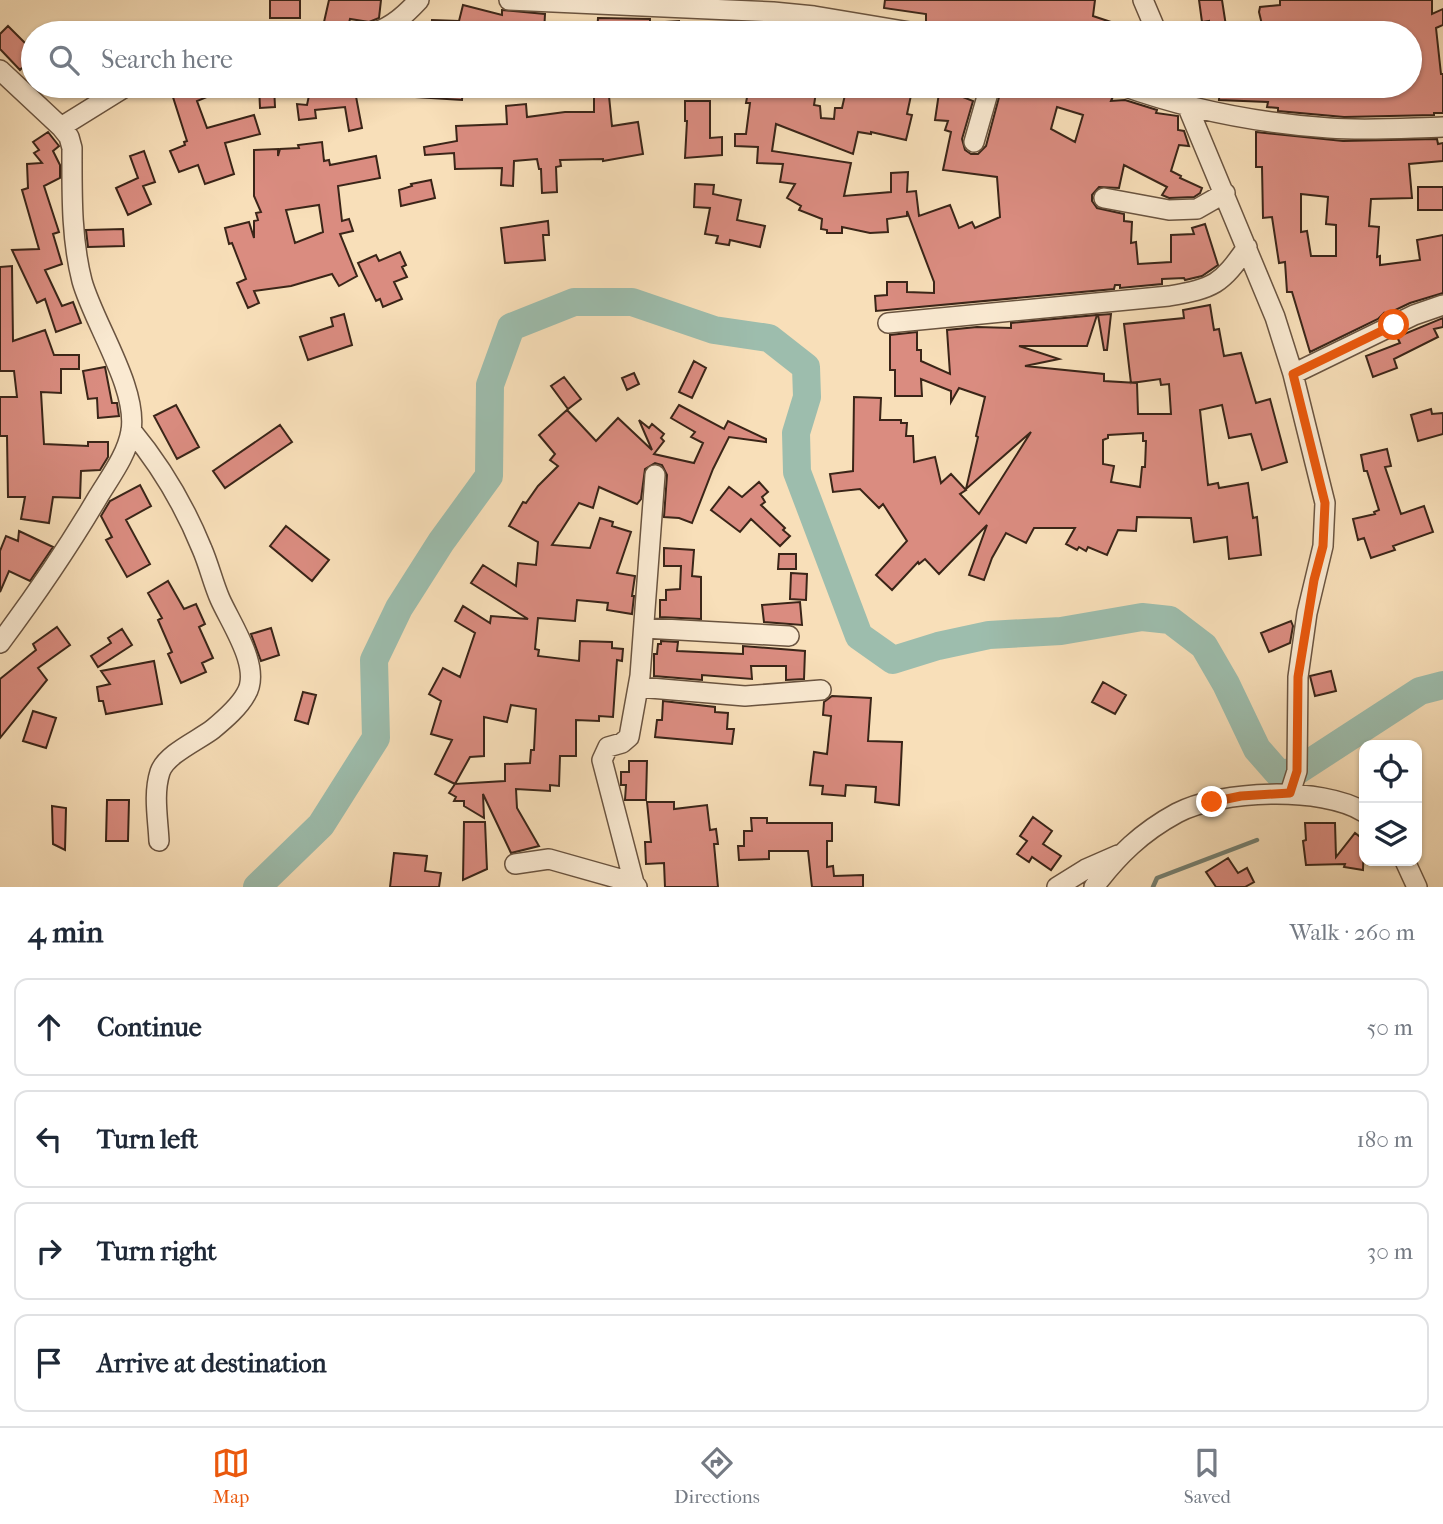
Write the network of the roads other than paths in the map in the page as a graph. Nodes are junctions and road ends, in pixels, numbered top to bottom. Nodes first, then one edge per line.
1 (419, 0) edge
2 (509, 0) edge
3 (1143, 0) edge
4 (397, 21) edge
5 (844, 21) edge
6 (1152, 21) edge
7 (0, 71) edge
8 (21, 90) edge
9 (29, 98) edge
10 (108, 98) edge
11 (987, 98) edge
12 (1160, 98) edge
13 (1184, 98) edge
14 (1188, 107) junction
15 (61, 127) junction
16 (1443, 127) edge
17 (974, 142) dead end
18 (1225, 193) junction
19 (1104, 198) dead end
20 (1247, 247) junction
21 (1443, 305) edge
22 (888, 323) dead end
23 (1293, 374) junction
24 (131, 430) junction
25 (655, 475) dead end
26 (644, 628) junction
27 (789, 636) dead end
28 (0, 643) edge
29 (638, 687) junction
30 (821, 690) dead end
31 (1290, 793) junction
32 (1359, 810) edge
33 (159, 841) dead end
34 (1118, 855) junction
35 (516, 864) dead end
36 (1407, 866) edge
37 (636, 885) edge
38 (1057, 887) edge
39 (1094, 887) edge
40 (1417, 887) edge

1 - 4 street
2 - 5 street
3 - 6 street
7 - 8 street
9 - 15 street
10 - 15 street
11 - 17 street
12 - 14 street
13 - 14 street
14 - 16 street
14 - 18 street
15 - 24 street
18 - 19 street
18 - 20 street
20 - 22 street
20 - 23 street
21 - 23 street
23 - 31 street
24 - 28 street
24 - 33 street
25 - 26 street
26 - 27 street
26 - 29 street
29 - 30 street
29 - 37 street
31 - 32 street
31 - 34 street
34 - 38 street
34 - 39 street
35 - 37 street
36 - 40 street

